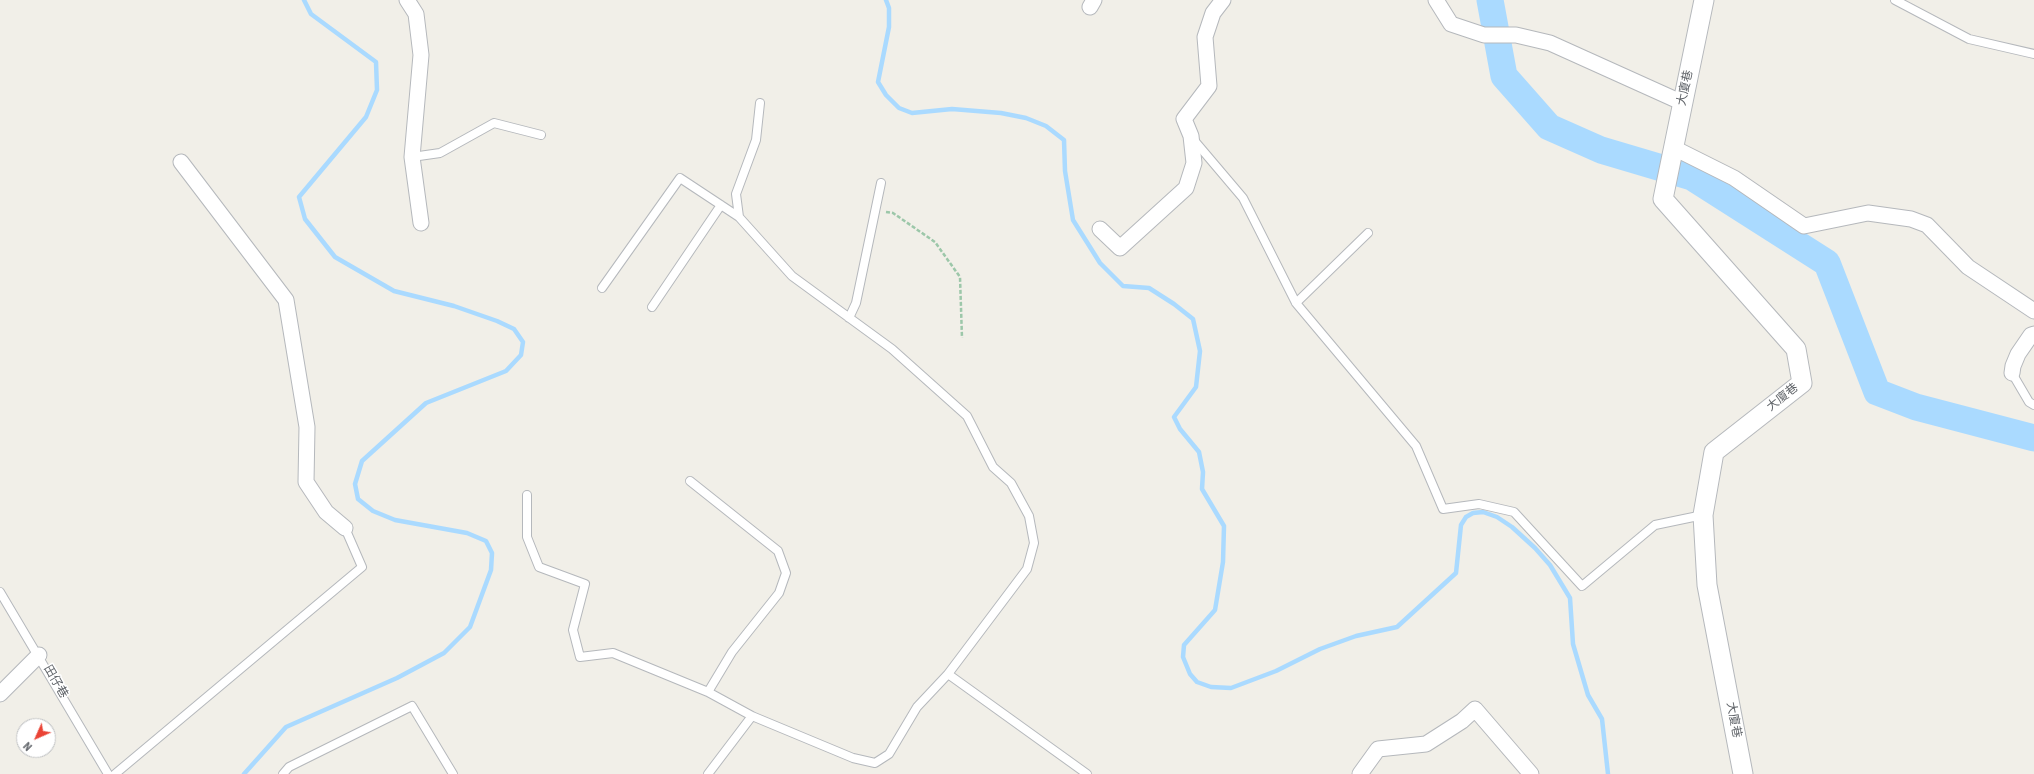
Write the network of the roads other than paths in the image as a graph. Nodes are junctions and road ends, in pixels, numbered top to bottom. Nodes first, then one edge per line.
1 (407, 0) edge
2 (1223, 0) edge
3 (1436, 0) edge
4 (1704, 0) edge
5 (1895, 0) edge
6 (2034, 54) edge
7 (760, 103) dead end
8 (1683, 103) junction
9 (541, 135) dead end
10 (1191, 136) junction
11 (1673, 148) junction
12 (412, 157) junction
13 (181, 162) dead end
14 (882, 183) dead end
15 (721, 205) junction
16 (739, 216) junction
17 (421, 223) dead end
18 (1100, 229) dead end
19 (1368, 233) dead end
20 (602, 288) dead end
21 (1296, 303) junction
22 (652, 308) dead end
23 (2034, 311) edge
24 (848, 318) junction
25 (2034, 334) edge
26 (2012, 373) joint
27 (2034, 405) edge
28 (690, 481) dead end
29 (527, 494) dead end
30 (1703, 515) junction
31 (345, 528) joint
32 (0, 592) edge
33 (39, 654) junction
34 (948, 674) junction
35 (708, 692) junction
36 (0, 694) edge
37 (752, 716) junction
38 (108, 774) edge
39 (115, 774) edge
40 (283, 774) edge
41 (453, 774) edge
42 (708, 774) edge
43 (1087, 774) edge
44 (1360, 774) edge
45 (1531, 774) edge
46 (1743, 774) edge

1 - 12 street
2 - 10 street
3 - 8 street
4 - 8 street, 大廈巷
5 - 6 lane
7 - 16 lane
8 - 11 street, 大廈巷
9 - 12 lane
10 - 18 street
10 - 21 lane
11 - 23 street
11 - 30 street, 大廈巷
12 - 17 street
13 - 31 street
14 - 24 lane
15 - 16 lane
15 - 20 lane
15 - 22 lane
16 - 24 lane
19 - 21 lane
21 - 30 lane
24 - 34 lane
25 - 26 street
26 - 27 lane
28 - 35 lane
29 - 35 lane
30 - 46 street, 大廈巷
31 - 39 lane
32 - 33 lane, 田仔巷
33 - 36 street
33 - 38 lane, 田仔巷
34 - 37 lane
34 - 43 lane
35 - 37 lane
37 - 42 lane
40 - 41 lane
44 - 45 street

